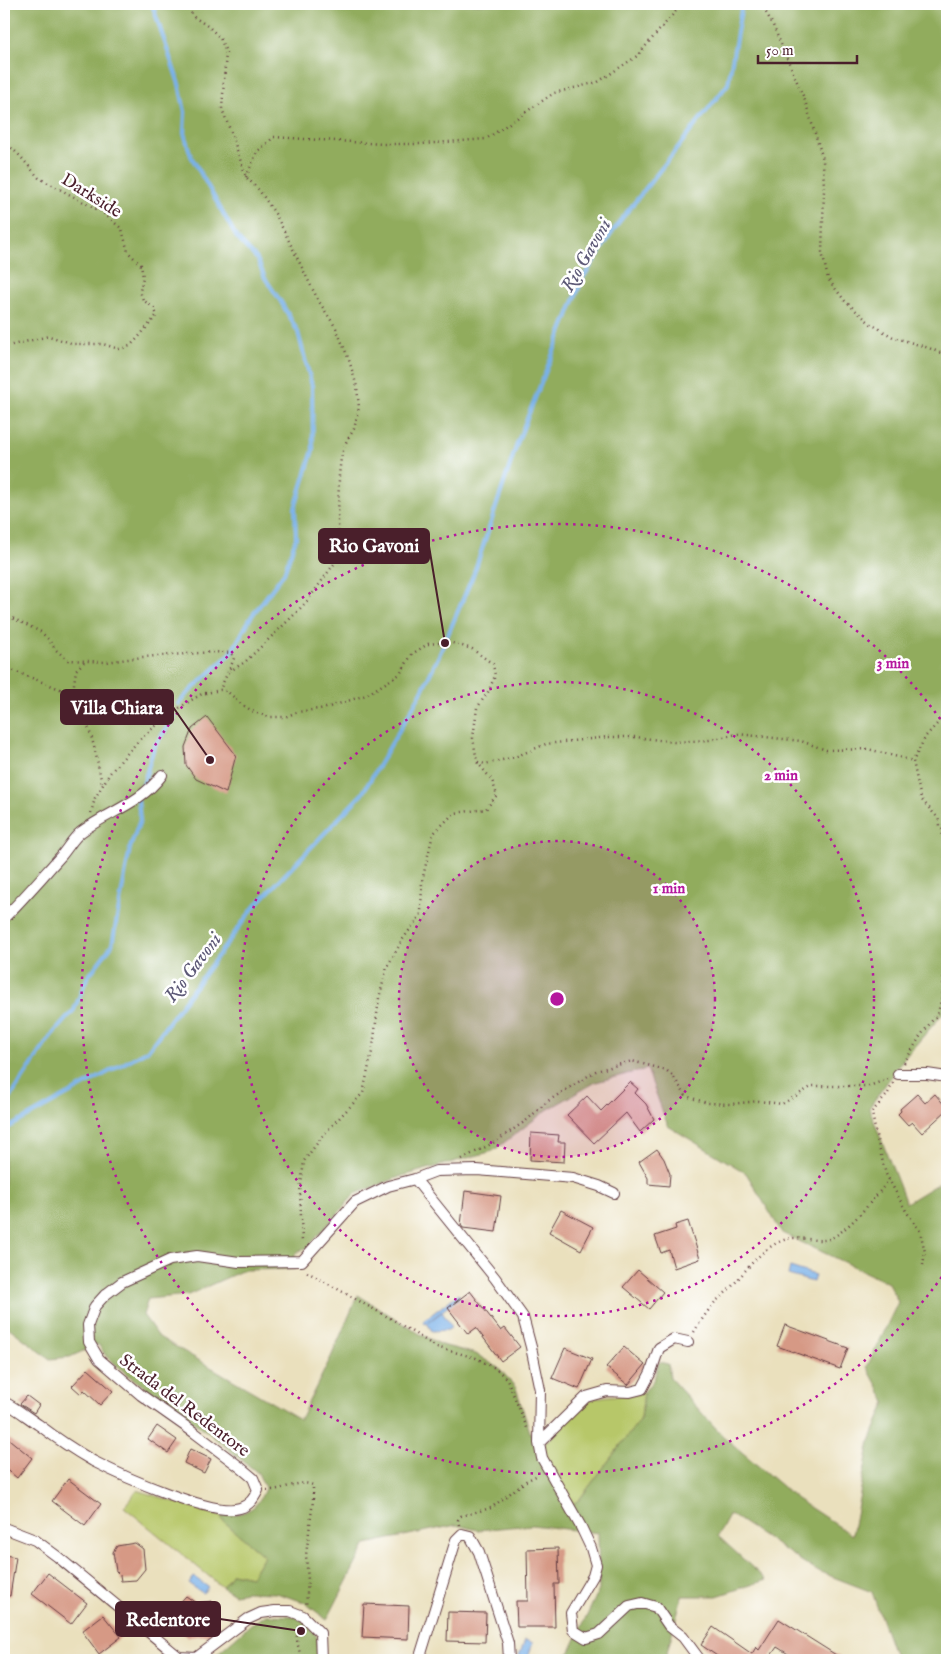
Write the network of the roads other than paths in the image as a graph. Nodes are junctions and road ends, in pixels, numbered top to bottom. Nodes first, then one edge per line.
1 (162, 775) dead end
2 (4, 918) edge
3 (898, 1074) road end
4 (947, 1077) edge
5 (415, 1179) junction
6 (614, 1193) dead end
7 (688, 1342) road end
8 (4, 1402) edge
9 (539, 1443) junction
10 (4, 1528) edge
11 (321, 1660) edge
12 (419, 1660) edge
13 (509, 1660) edge
14 (700, 1660) edge

1 - 2 street
3 - 4 street
5 - 6 street
5 - 8 street, Strada del Redentore
5 - 9 street
7 - 9 street
9 - 14 street
10 - 11 street
12 - 13 street

